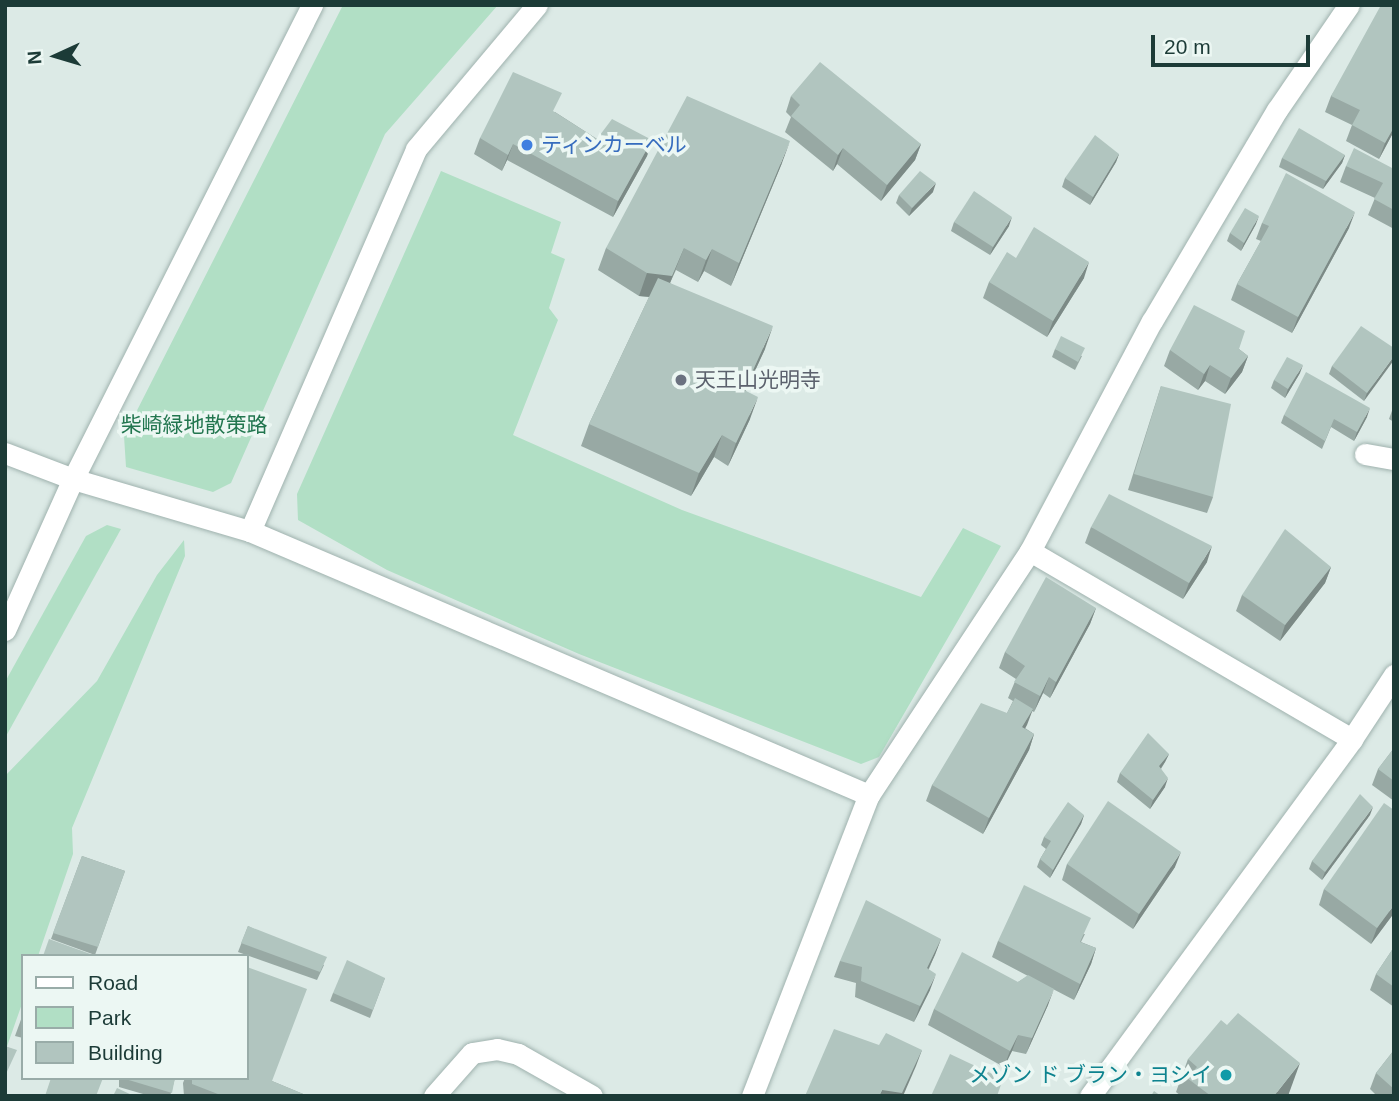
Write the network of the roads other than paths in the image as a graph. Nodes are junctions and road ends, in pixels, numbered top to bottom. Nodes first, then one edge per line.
1 (312, 5) edge
2 (537, 5) edge
3 (1349, 5) edge
4 (5, 453) edge
5 (1365, 454) dead end
6 (1394, 459) edge
7 (73, 479) junction
8 (250, 531) junction
9 (1030, 551) junction
10 (5, 630) edge
11 (1394, 674) edge
12 (1352, 738) junction
13 (869, 795) junction
14 (434, 1096) edge
15 (592, 1096) edge
16 (752, 1096) edge
17 (1090, 1096) edge

1 - 7 street
2 - 8 street
3 - 9 street
4 - 7 street
5 - 6 street
7 - 8 street
7 - 10 street
8 - 13 street
9 - 12 street
9 - 13 street
11 - 12 street
12 - 17 street
13 - 16 street
14 - 15 street

